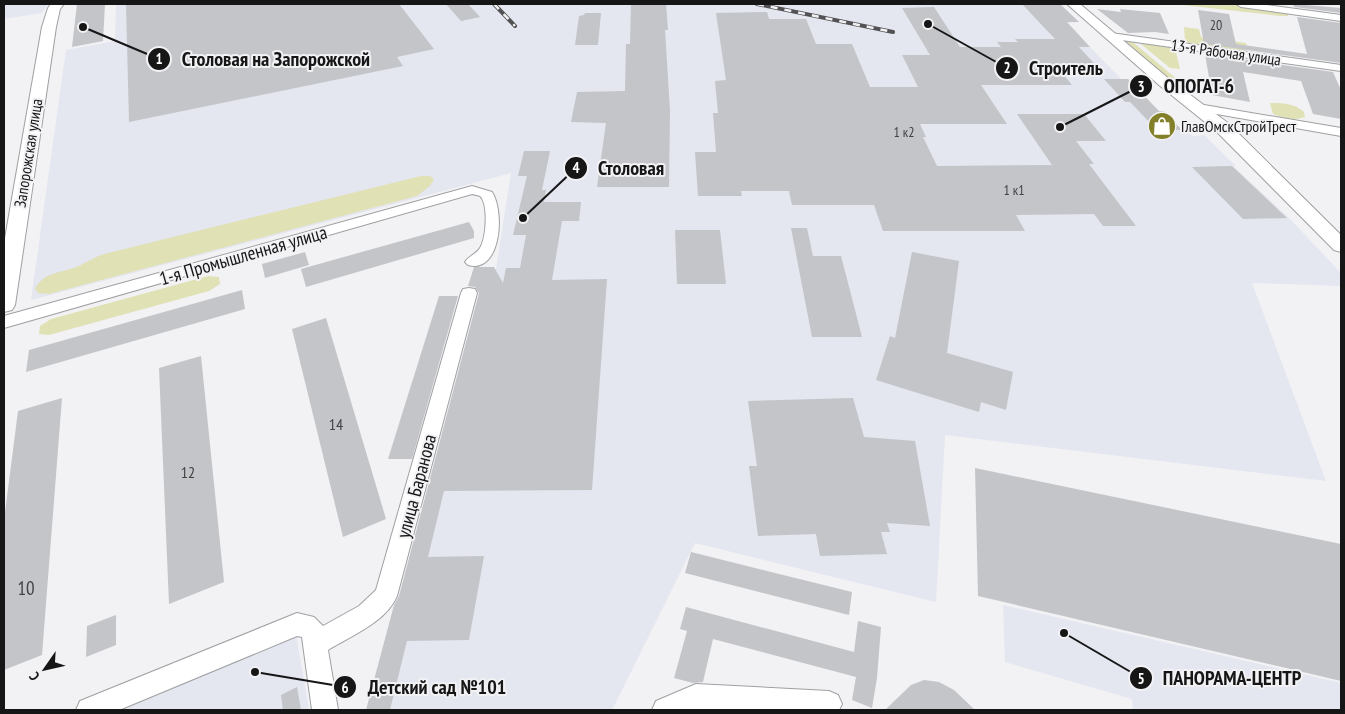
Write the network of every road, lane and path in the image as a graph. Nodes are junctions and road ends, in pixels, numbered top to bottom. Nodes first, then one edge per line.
1 (58, 4) edge
2 (1073, 4) edge
3 (1241, 4) edge
4 (1341, 18) edge
5 (1111, 36) junction
6 (1341, 68) edge
7 (1198, 108) junction
8 (1341, 132) edge
9 (1341, 246) edge
10 (473, 262) dead end
11 (469, 293) dead end
12 (4, 305) edge
13 (4, 322) edge
14 (315, 644) junction
15 (829, 704) dead end
16 (89, 710) edge
17 (325, 710) edge
18 (665, 710) edge

1 - 12 main road, Запорожская улица
2 - 5 main road
3 - 4 street
5 - 6 street, 13-я Рабочая улица
5 - 7 main road
7 - 8 street
7 - 9 main road
10 - 13 street, 1-я Промышленная улица
11 - 14 street, улица Баранова
14 - 16 street
14 - 17 street
15 - 18 street

